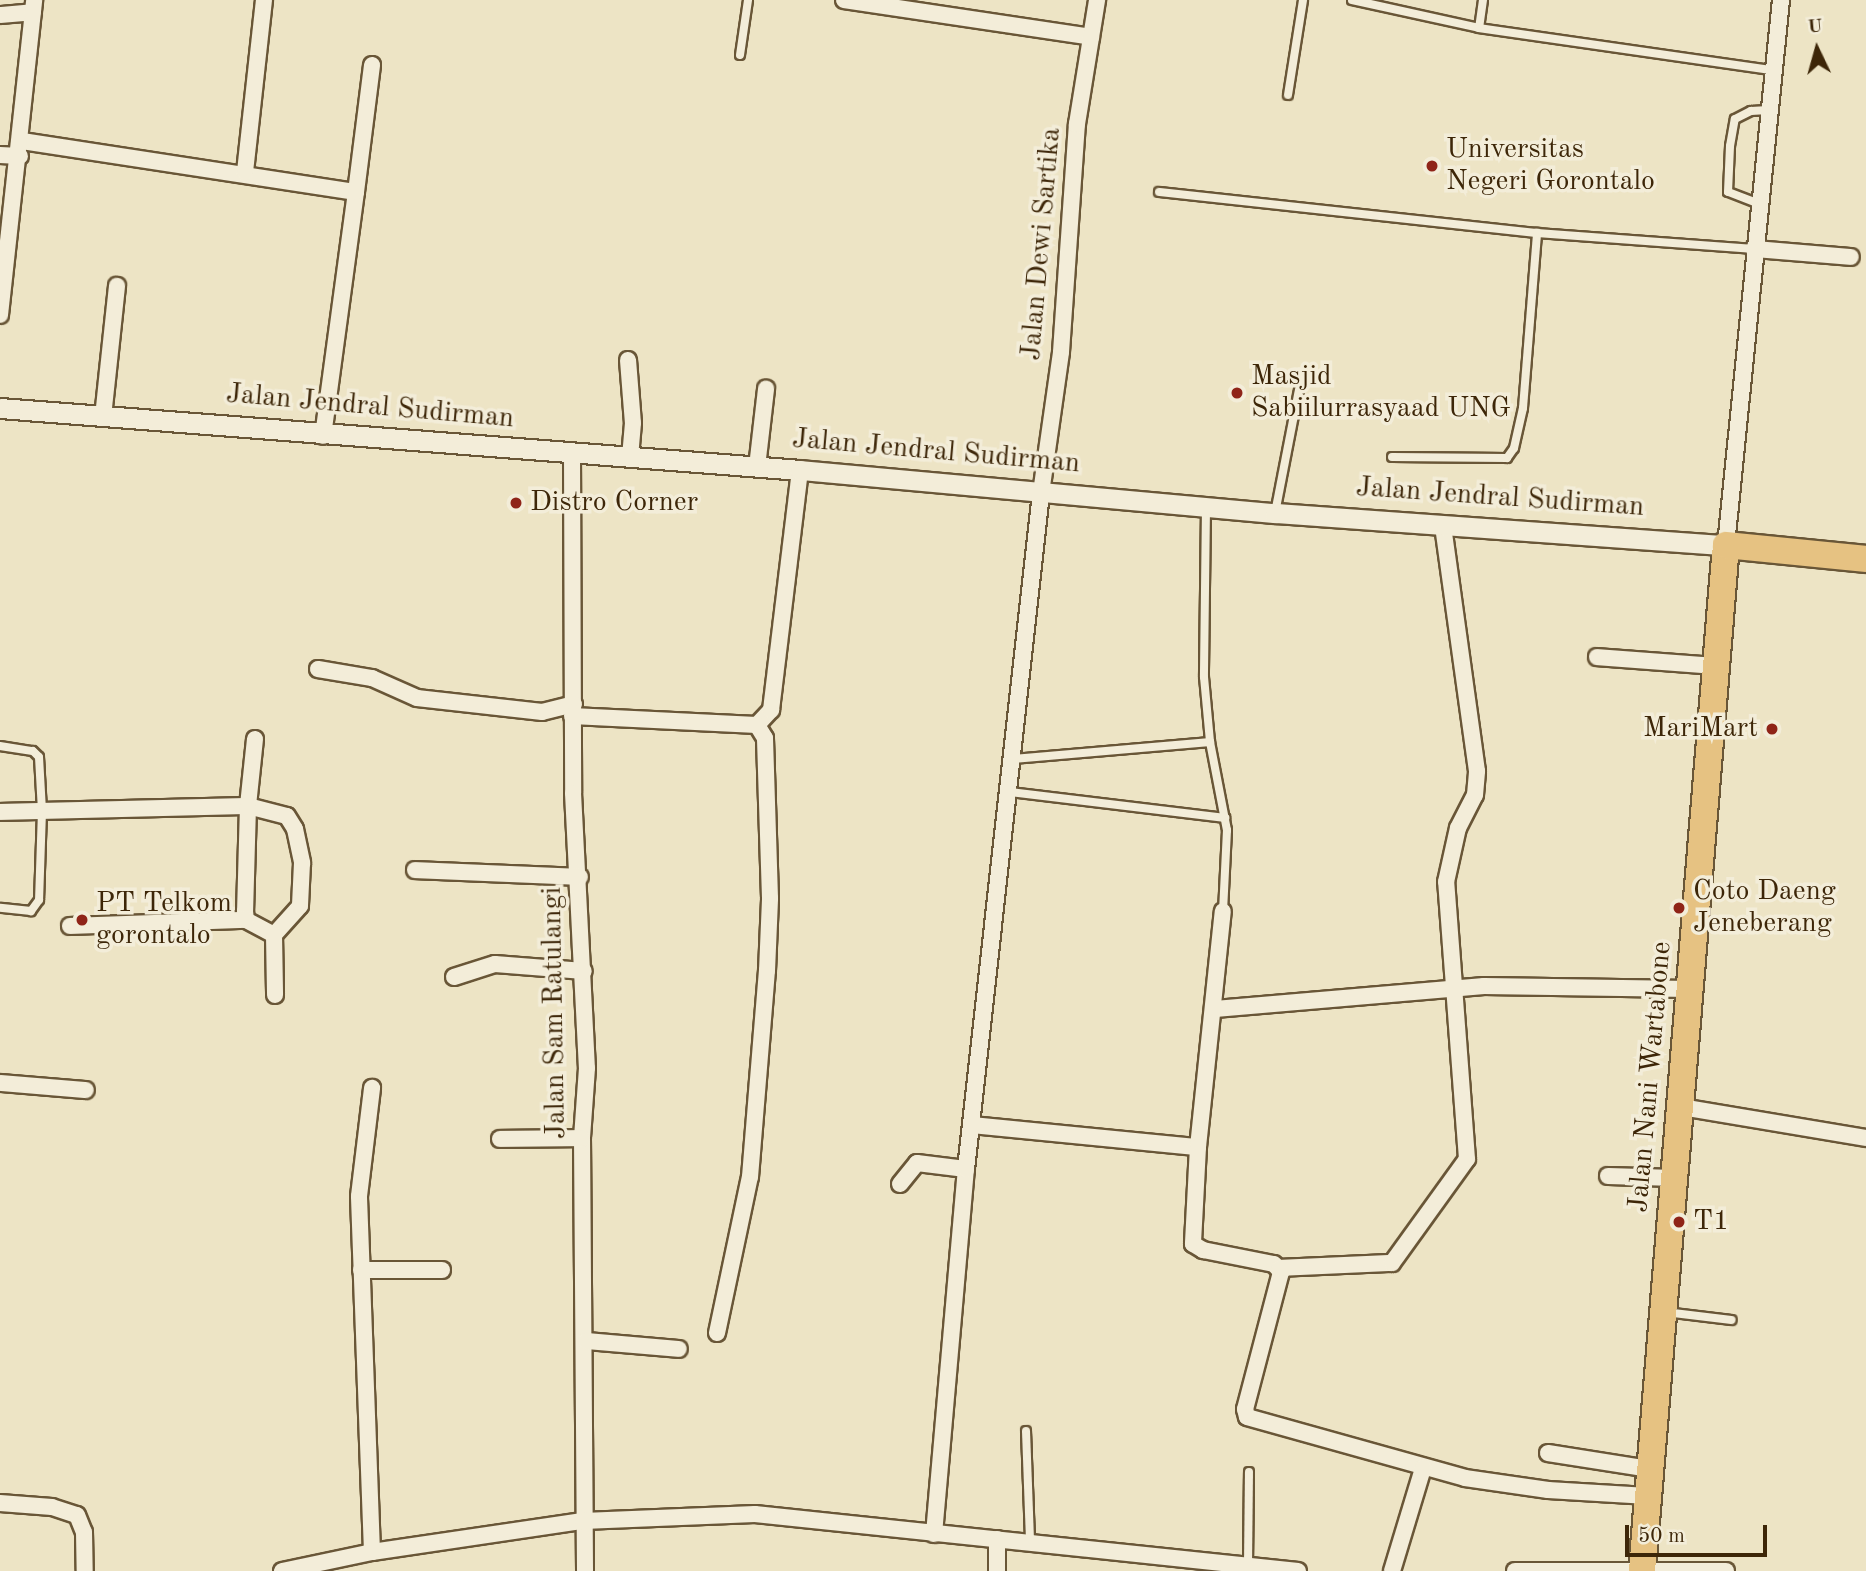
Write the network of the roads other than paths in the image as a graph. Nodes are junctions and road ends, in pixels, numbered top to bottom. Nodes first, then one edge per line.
1 (264, 0) edge
2 (748, 0) edge
3 (844, 0) edge
4 (1097, 0) edge
5 (1303, 0) edge
6 (1352, 0) edge
7 (1483, 0) edge
8 (1780, 0) edge
9 (34, 6) edge
10 (0, 15) edge
11 (1479, 28) junction
12 (1091, 37) junction
13 (740, 55) dead end
14 (372, 65) dead end
15 (1772, 70) junction
16 (1288, 95) dead end
17 (1768, 110) junction
18 (21, 149) junction
19 (0, 155) edge
20 (245, 172) junction
21 (356, 192) junction
22 (1159, 192) dead end
23 (1757, 204) junction
24 (1537, 233) junction
25 (1754, 249) junction
26 (1852, 257) dead end
27 (117, 286) dead end
28 (0, 315) edge
29 (628, 360) dead end
30 (766, 389) dead end
31 (1299, 389) dead end
32 (0, 408) edge
33 (103, 417) junction
34 (323, 436) junction
35 (572, 455) junction
36 (1392, 457) dead end
37 (630, 459) junction
38 (757, 467) junction
39 (800, 470) junction
40 (1041, 493) junction
41 (1206, 507) junction
42 (1275, 513) junction
43 (1443, 526) junction
44 (1726, 545) junction
45 (1866, 559) edge
46 (1597, 657) dead end
47 (1718, 666) junction
48 (318, 669) dead end
49 (573, 710) junction
50 (757, 725) junction
51 (255, 739) dead end
52 (1210, 741) junction
53 (0, 746) edge
54 (1013, 759) junction
55 (1010, 792) junction
56 (248, 806) junction
57 (0, 811) edge
58 (42, 811) junction
59 (1225, 818) junction
60 (415, 870) dead end
61 (580, 877) junction
62 (0, 908) edge
63 (1223, 911) joint
64 (246, 920) junction
65 (70, 926) dead end
66 (274, 935) junction
67 (584, 971) junction
68 (454, 977) dead end
69 (1690, 989) junction
70 (1453, 990) junction
71 (275, 995) dead end
72 (1216, 1009) junction
73 (0, 1083) edge
74 (372, 1088) dead end
75 (86, 1090) dead end
76 (1681, 1107) junction
77 (972, 1125) junction
78 (582, 1138) junction
79 (1866, 1138) edge
80 (500, 1139) dead end
81 (1198, 1147) junction
82 (966, 1169) junction
83 (1608, 1176) dead end
84 (1675, 1178) junction
85 (900, 1184) dead end
86 (1280, 1268) junction
87 (361, 1270) junction
88 (442, 1270) dead end
89 (1662, 1311) junction
90 (1732, 1320) dead end
91 (717, 1333) dead end
92 (586, 1341) junction
93 (680, 1349) dead end
94 (1026, 1431) dead end
95 (1548, 1453) dead end
96 (1423, 1468) junction
97 (1649, 1469) junction
98 (1249, 1472) dead end
99 (1647, 1496) junction
100 (0, 1503) edge
101 (583, 1521) junction
102 (934, 1534) junction
103 (997, 1539) junction
104 (1030, 1542) junction
105 (372, 1552) junction
106 (1248, 1565) junction
107 (1642, 1570) edge
108 (85, 1571) edge
109 (282, 1571) edge
110 (585, 1571) edge
111 (996, 1571) edge
112 (1298, 1571) edge
113 (1392, 1571) edge
114 (1515, 1571) edge
115 (1726, 1571) edge

1 - 20 street
2 - 13 lane
3 - 12 street
4 - 12 street, Jalan Dewi Sartika
5 - 16 lane
6 - 11 lane
7 - 11 lane
8 - 15 street
9 - 10 street
9 - 18 street
11 - 15 lane
12 - 40 street, Jalan Dewi Sartika
14 - 21 street
15 - 17 street
17 - 23 street
17 - 23 lane
18 - 19 street
18 - 20 street
18 - 28 street
20 - 21 street
21 - 34 street
22 - 24 lane
23 - 25 street
24 - 25 lane
24 - 36 lane
25 - 26 street
25 - 44 street
27 - 33 street
29 - 37 street
30 - 38 street
31 - 42 lane
32 - 33 street, Jalan Jendral Sudirman
33 - 34 street, Jalan Jendral Sudirman
34 - 35 street, Jalan Jendral Sudirman
35 - 37 street, Jalan Jendral Sudirman
35 - 49 street, Jalan Sam Ratulangi
37 - 38 street, Jalan Jendral Sudirman
38 - 39 street, Jalan Jendral Sudirman
39 - 40 street, Jalan Jendral Sudirman
39 - 50 street
40 - 41 street, Jalan Jendral Sudirman
40 - 54 street, Jalan Dewi Sartika
41 - 42 street, Jalan Jendral Sudirman
41 - 52 lane
42 - 43 street, Jalan Jendral Sudirman
43 - 44 street, Jalan Jendral Sudirman
43 - 70 street
44 - 45 main road, Jalan Jendral Sudirman
44 - 47 main road, Jalan Nani Wartabone
46 - 47 street
47 - 69 main road, Jalan Nani Wartabone
48 - 49 street
49 - 50 street
49 - 61 street, Jalan Sam Ratulangi
50 - 91 street
51 - 56 street
52 - 54 lane
52 - 59 lane
53 - 58 lane
54 - 55 street, Jalan Dewi Sartika
55 - 59 lane
55 - 77 street, Jalan Dewi Sartika
56 - 58 street
56 - 64 street
56 - 66 street
57 - 58 street
58 - 62 lane
59 - 63 lane
60 - 61 street
61 - 67 street, Jalan Sam Ratulangi
63 - 72 street
64 - 65 street
64 - 66 street
66 - 71 street
67 - 68 street
67 - 78 street, Jalan Sam Ratulangi
69 - 70 street
69 - 76 main road, Jalan Nani Wartabone
70 - 72 street
70 - 86 street
72 - 81 street
73 - 75 street
74 - 87 street
76 - 79 street
76 - 84 main road, Jalan Nani Wartabone
77 - 81 street
77 - 82 street, Jalan Dewi Sartika
78 - 80 street
78 - 92 street, Jalan Sam Ratulangi
81 - 86 street
82 - 85 street
82 - 102 street, Jalan Dewi Sartika
83 - 84 street
84 - 89 main road, Jalan Nani Wartabone
86 - 96 street
87 - 88 street
87 - 105 street
89 - 90 lane
89 - 97 main road, Jalan Nani Wartabone
92 - 93 street
92 - 101 street, Jalan Sam Ratulangi
94 - 104 lane
95 - 97 street
96 - 99 street
96 - 113 street
97 - 99 main road, Jalan Nani Wartabone
98 - 106 lane
99 - 107 main road, Jalan Nani Wartabone
100 - 108 street
101 - 102 street
101 - 105 street
101 - 110 street, Jalan Sam Ratulangi
102 - 103 street
103 - 104 street
103 - 111 street
104 - 106 street
105 - 109 street
106 - 112 street
107 - 114 street
107 - 115 street

